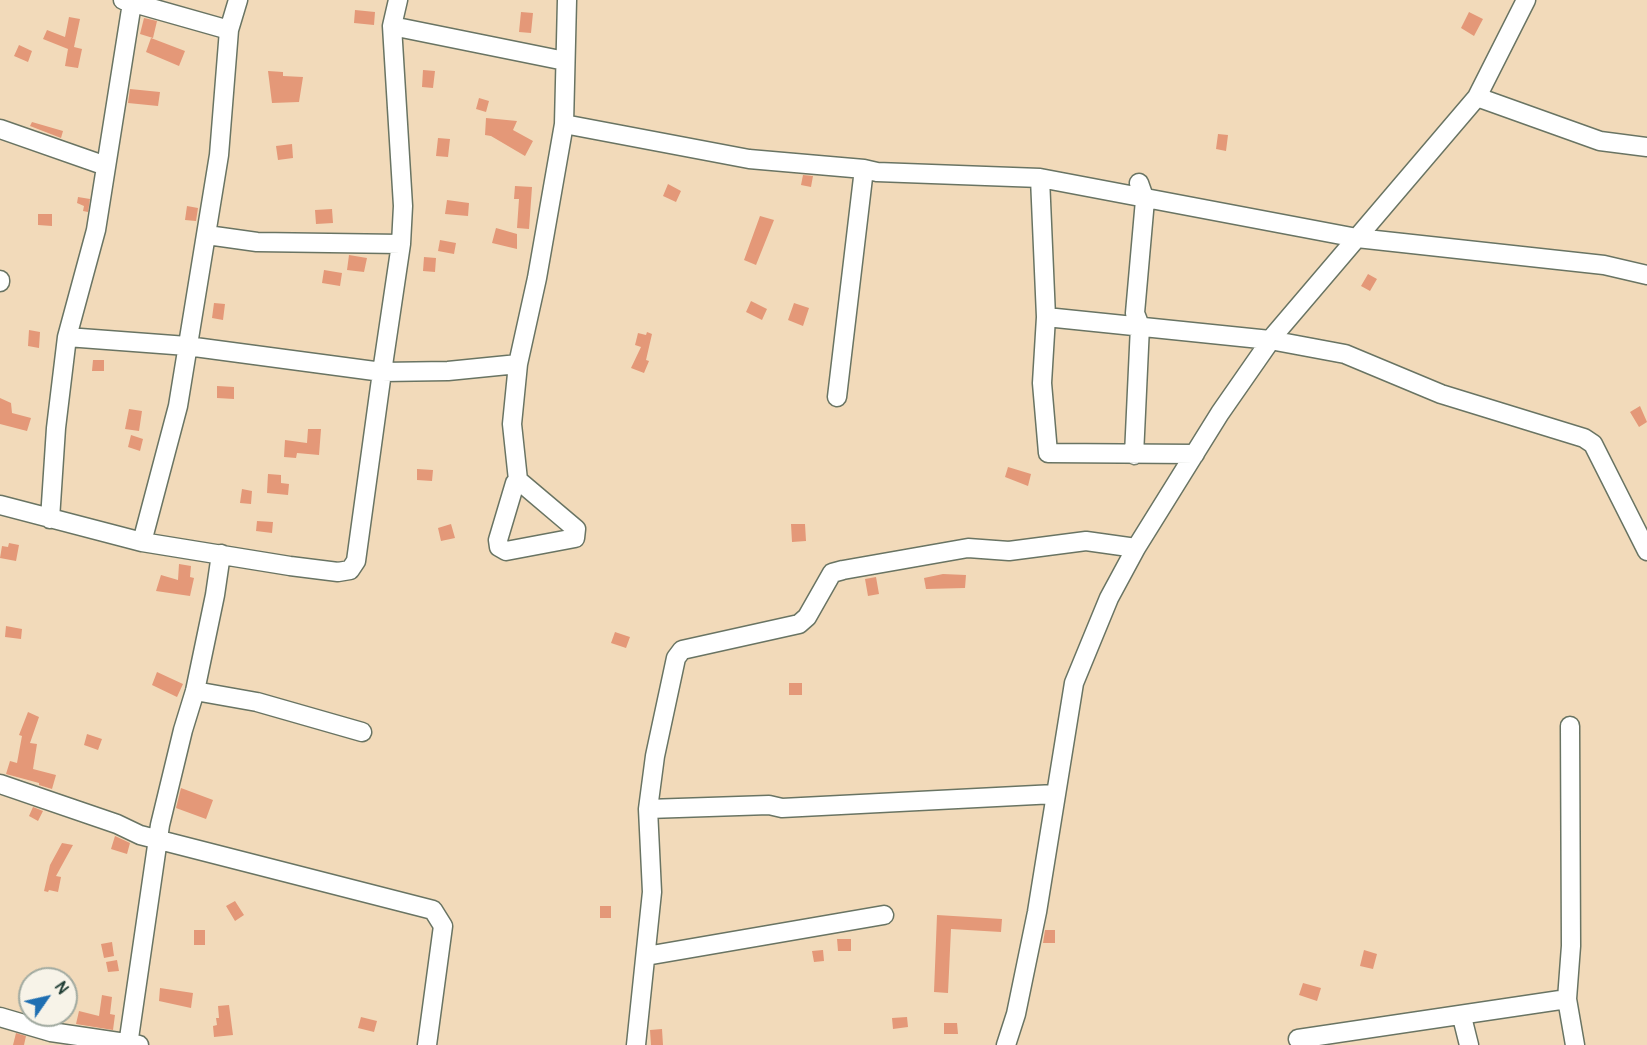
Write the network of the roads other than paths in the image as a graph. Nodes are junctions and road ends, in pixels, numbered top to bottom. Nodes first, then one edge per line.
1 (238, 0) edge
2 (398, 0) edge
3 (567, 0) edge
4 (1526, 0) edge
5 (127, 2) edge
6 (392, 26) junction
7 (229, 30) junction
8 (565, 61) junction
9 (1477, 97) junction
10 (564, 124) junction
11 (0, 129) edge
12 (1647, 147) edge
13 (106, 166) junction
14 (864, 169) junction
15 (1040, 178) junction
16 (1142, 192) junction
17 (207, 235) junction
18 (1357, 238) junction
19 (401, 244) junction
20 (1647, 274) edge
21 (1046, 317) junction
22 (1140, 326) junction
23 (67, 336) junction
24 (1270, 340) junction
25 (187, 346) junction
26 (518, 364) junction
27 (382, 372) junction
28 (837, 398) dead end
29 (1195, 454) junction
30 (1134, 455) junction
31 (518, 480) junction
32 (0, 505) edge
33 (50, 519) junction
34 (142, 542) junction
35 (1136, 548) junction
36 (1647, 551) edge
37 (221, 554) junction
38 (195, 691) junction
39 (1570, 726) dead end
40 (362, 732) dead end
41 (0, 784) edge
42 (1056, 794) junction
43 (648, 809) junction
44 (158, 840) junction
45 (884, 915) dead end
46 (646, 956) junction
47 (1567, 999) junction
48 (0, 1017) edge
49 (1462, 1017) junction
50 (1298, 1039) dead end
51 (132, 1045) edge
52 (427, 1045) edge
53 (636, 1045) edge
54 (1006, 1045) edge
55 (1469, 1045) edge
56 (1575, 1045) edge

1 - 7 street
2 - 6 street
3 - 8 street
4 - 9 street
5 - 7 street
5 - 13 street
6 - 8 street
6 - 19 street
7 - 17 street
8 - 10 street
9 - 12 street
9 - 18 street
10 - 14 street
10 - 26 street
11 - 13 street
13 - 23 street
14 - 15 street
14 - 28 street
15 - 16 street
15 - 21 street
16 - 18 street
16 - 22 street
17 - 19 street
17 - 25 street
18 - 20 street
18 - 24 street
19 - 27 street
21 - 22 street
21 - 30 street
22 - 24 street
22 - 30 street
23 - 25 street
23 - 33 street
24 - 29 street
24 - 36 street
25 - 27 street
25 - 34 street
26 - 27 street
26 - 31 street
27 - 37 street
29 - 30 street
29 - 35 street
31 - 31 street
32 - 33 street
33 - 34 street
34 - 37 street
35 - 42 street
35 - 43 street
37 - 38 street
38 - 40 street
38 - 44 street
39 - 47 street
41 - 44 street
42 - 43 street
42 - 54 street
43 - 46 street
44 - 51 street
44 - 52 street
45 - 46 street
46 - 53 street
47 - 49 street
47 - 56 street
48 - 51 street
49 - 50 street
49 - 55 street

